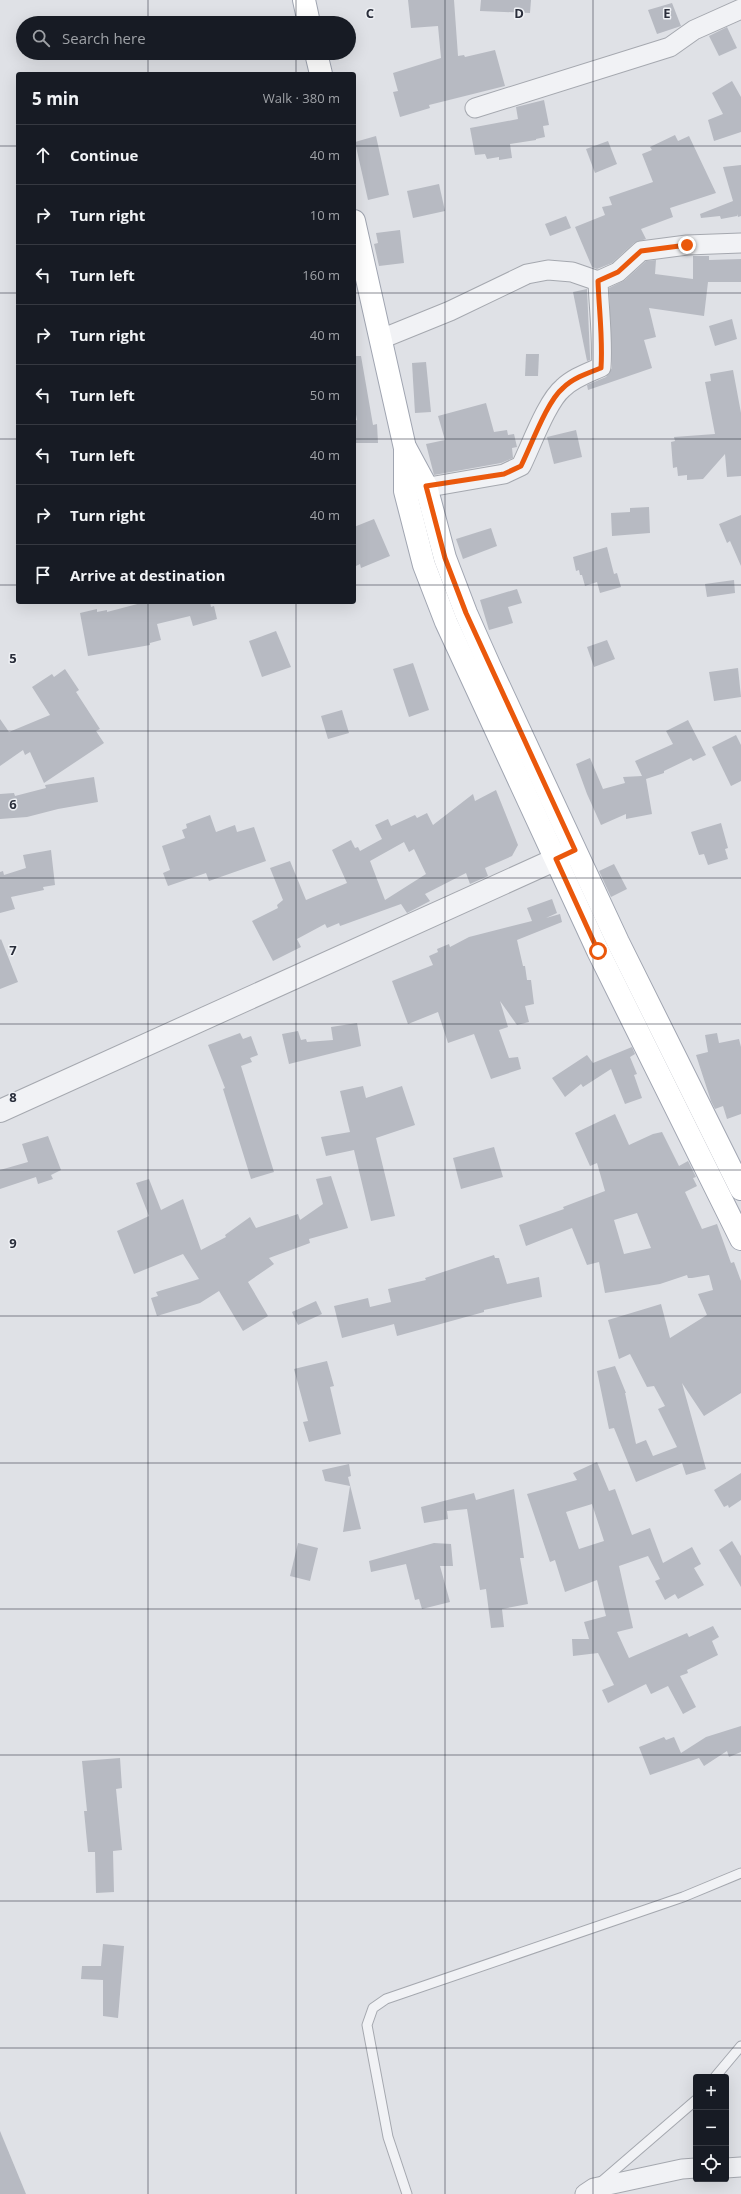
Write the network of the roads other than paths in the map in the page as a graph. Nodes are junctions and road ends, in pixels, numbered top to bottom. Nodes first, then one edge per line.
1 (304, 0) edge
2 (741, 10) edge
3 (307, 16) edge
4 (318, 60) edge
5 (321, 72) edge
6 (476, 108) dead end
7 (356, 230) edge
8 (741, 243) edge
9 (598, 281) junction
10 (381, 339) junction
11 (405, 448) junction
12 (426, 486) junction
13 (405, 491) junction
14 (575, 850) junction
15 (556, 859) junction
16 (0, 1111) edge
17 (741, 1189) edge
18 (741, 1239) edge
19 (741, 1873) edge
20 (741, 2046) edge
21 (718, 2074) edge
22 (693, 2103) edge
23 (741, 2167) edge
24 (693, 2168) edge
25 (729, 2168) edge
26 (589, 2191) edge
27 (407, 2194) edge

1 - 3 main road
2 - 6 street
4 - 5 main road
7 - 10 main road
8 - 9 street
9 - 10 street
9 - 12 street
10 - 11 main road
11 - 12 main road
11 - 13 main road
12 - 13 street
12 - 14 main road
13 - 15 main road
14 - 15 street
14 - 17 main road
15 - 16 street
15 - 18 main road
19 - 27 lane
20 - 21 lane
22 - 26 lane
23 - 25 street
24 - 26 street

